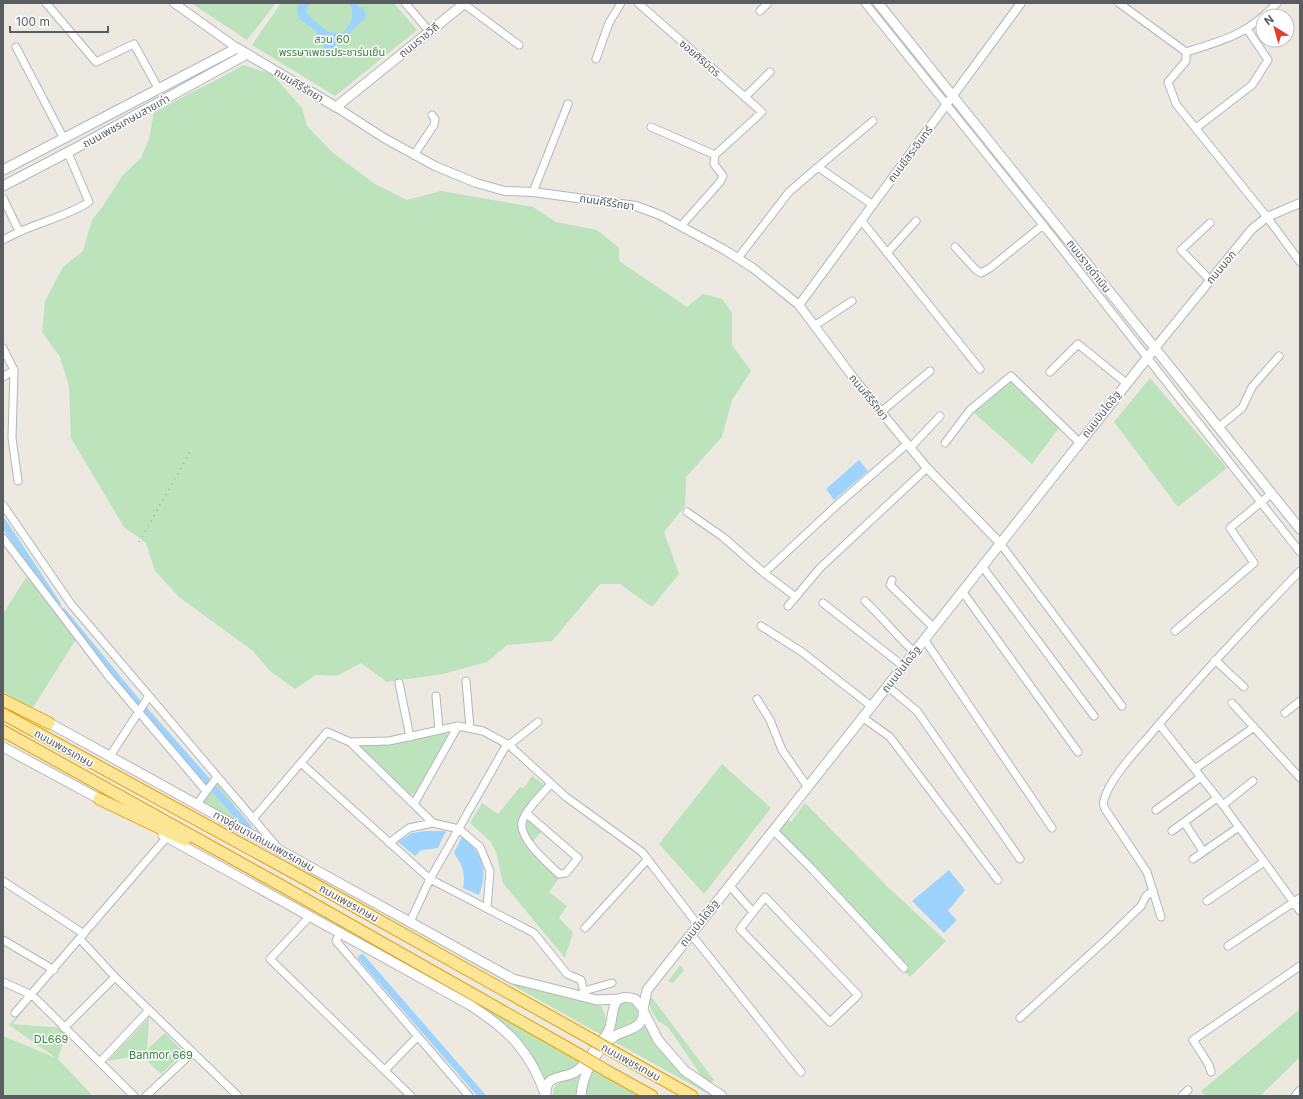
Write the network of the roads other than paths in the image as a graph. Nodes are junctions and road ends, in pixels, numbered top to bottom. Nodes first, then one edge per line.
1 (46, 3) edge
2 (174, 3) edge
3 (405, 3) edge
4 (464, 3) edge
5 (621, 3) edge
6 (638, 3) edge
7 (768, 3) edge
8 (865, 3) edge
9 (878, 3) edge
10 (1021, 3) edge
11 (1119, 3) edge
12 (1277, 3) edge
13 (760, 11) dead end
14 (1247, 29) junction
15 (430, 32) junction
16 (519, 45) dead end
17 (16, 47) dead end
18 (237, 48) junction
19 (918, 52) junction
20 (1186, 52) junction
21 (247, 54) junction
22 (596, 59) dead end
23 (909, 59) junction
24 (770, 72) dead end
25 (158, 88) junction
26 (954, 96) junction
27 (745, 97) junction
28 (568, 104) dead end
29 (947, 104) junction
30 (336, 107) junction
31 (432, 114) dead end
32 (873, 121) dead end
33 (652, 127) dead end
34 (1196, 128) junction
35 (64, 139) junction
36 (68, 153) junction
37 (414, 155) junction
38 (715, 155) junction
39 (818, 167) junction
40 (3, 170) edge
41 (3, 186) edge
42 (534, 192) junction
43 (3, 198) edge
44 (873, 204) junction
45 (1300, 204) edge
46 (1268, 217) junction
47 (861, 220) junction
48 (916, 221) dead end
49 (1210, 223) dead end
50 (1043, 225) junction
51 (681, 226) junction
52 (19, 231) junction
53 (3, 240) edge
54 (955, 247) dead end
55 (887, 253) junction
56 (738, 258) junction
57 (1300, 262) edge
58 (1210, 280) junction
59 (852, 300) dead end
60 (799, 305) junction
61 (814, 326) junction
62 (3, 348) edge
63 (1155, 348) junction
64 (1147, 356) junction
65 (1279, 356) dead end
66 (980, 369) dead end
67 (14, 370) junction
68 (930, 371) dead end
69 (1050, 372) dead end
70 (3, 377) edge
71 (1126, 383) junction
72 (881, 412) junction
73 (940, 416) dead end
74 (1219, 428) junction
75 (1209, 437) junction
76 (1079, 442) junction
77 (945, 443) dead end
78 (909, 446) junction
79 (927, 468) junction
80 (18, 481) dead end
81 (1272, 493) junction
82 (1260, 502) junction
83 (3, 505) edge
84 (687, 512) dead end
85 (6, 516) edge
86 (1300, 529) edge
87 (3, 538) edge
88 (1000, 543) junction
89 (1300, 552) edge
90 (982, 566) junction
91 (1300, 571) edge
92 (764, 573) junction
93 (892, 580) dead end
94 (962, 591) junction
95 (796, 597) junction
96 (865, 601) dead end
97 (824, 603) dead end
98 (788, 606) dead end
99 (761, 626) dead end
100 (933, 627) junction
101 (1175, 630) dead end
102 (924, 639) junction
103 (914, 652) junction
104 (1215, 660) junction
105 (902, 666) junction
106 (466, 681) dead end
107 (399, 683) dead end
108 (887, 686) junction
109 (1244, 687) dead end
110 (149, 696) junction
111 (436, 696) dead end
112 (3, 697) edge
113 (757, 699) dead end
114 (3, 700) edge
115 (1300, 701) edge
116 (1232, 703) dead end
117 (871, 706) junction
118 (1122, 706) dead end
119 (139, 712) junction
120 (1285, 713) dead end
121 (3, 714) edge
122 (1094, 716) dead end
123 (862, 717) junction
124 (538, 722) dead end
125 (50, 723) junction
126 (1159, 724) junction
127 (458, 726) junction
128 (1254, 727) junction
129 (470, 728) junction
130 (439, 730) junction
131 (3, 731) edge
132 (410, 737) junction
133 (350, 742) junction
134 (508, 745) junction
135 (3, 747) edge
136 (1078, 752) dead end
137 (110, 756) junction
138 (301, 763) junction
139 (1195, 769) junction
140 (1201, 777) junction
141 (216, 778) junction
142 (1300, 778) edge
143 (1253, 781) dead end
144 (551, 784) junction
145 (807, 786) junction
146 (208, 789) junction
147 (1217, 798) junction
148 (100, 800) junction
149 (197, 804) junction
150 (414, 804) junction
151 (1223, 805) junction
152 (1156, 810) dead end
153 (526, 814) junction
154 (254, 819) junction
155 (1184, 822) junction
156 (434, 823) junction
157 (1239, 827) junction
158 (1052, 828) dead end
159 (459, 829) junction
160 (773, 830) junction
161 (1172, 831) dead end
162 (167, 837) junction
163 (389, 842) junction
164 (280, 850) junction
165 (1203, 851) junction
166 (1020, 859) dead end
167 (1193, 859) dead end
168 (647, 860) junction
169 (1264, 862) junction
170 (430, 879) junction
171 (998, 880) dead end
172 (3, 881) edge
173 (282, 886) junction
174 (729, 886) junction
175 (1153, 890) junction
176 (1297, 900) edge
177 (1207, 901) dead end
178 (487, 908) junction
179 (1300, 911) edge
180 (753, 912) junction
181 (310, 916) junction
182 (1161, 917) dead end
183 (410, 922) junction
184 (698, 925) junction
185 (585, 928) dead end
186 (340, 933) junction
187 (691, 934) junction
188 (82, 937) junction
189 (3, 940) edge
190 (1228, 946) dead end
191 (1300, 966) edge
192 (904, 968) dead end
193 (54, 970) junction
194 (115, 977) junction
195 (3, 982) edge
196 (612, 983) dead end
197 (646, 990) junction
198 (584, 994) junction
199 (32, 995) junction
200 (625, 998) junction
201 (149, 1010) junction
202 (643, 1010) junction
203 (15, 1013) dead end
204 (1020, 1018) dead end
205 (64, 1028) junction
206 (417, 1036) junction
207 (193, 1052) junction
208 (100, 1062) junction
209 (385, 1070) junction
210 (801, 1072) dead end
211 (1211, 1072) dead end
212 (232, 1090) junction
213 (1188, 1090) dead end
214 (1300, 1090) edge
215 (134, 1096) edge
216 (146, 1096) edge
217 (226, 1096) edge
218 (238, 1096) edge
219 (411, 1096) edge
220 (469, 1096) edge
221 (546, 1096) edge
222 (581, 1096) edge
223 (652, 1096) edge
224 (692, 1096) edge
225 (722, 1096) edge
226 (1182, 1096) edge
227 (1295, 1096) edge

1 - 25 street
2 - 18 street, ถนนคีรีรัถยา
3 - 15 street
4 - 15 main road, ถนนราชวิถี
4 - 16 street
5 - 22 street
6 - 27 street, ซอยศิริมิตร
7 - 13 street
8 - 23 street
9 - 19 main road, ถนนราชดำเนิน
10 - 26 street, ถนนขีสระอินทร์
11 - 20 street
12 - 14 street
14 - 20 street
14 - 34 street
15 - 30 main road, ถนนราชวิถี
17 - 35 street
18 - 21 main road, ถนนคีรีรัถยา
18 - 25 main road, ถนนเพชรเกษมสายเก่า
19 - 23 street
19 - 26 main road, ถนนราชดำเนิน
20 - 34 street
21 - 30 main road, ถนนคีรีรัถยา
21 - 36 main road, ถนนเพชรเกษมสายเก่า
23 - 29 street
24 - 27 street
25 - 35 main road, ถนนเพชรเกษมสายเก่า
26 - 29 street, ถนนขีสระอินทร์
26 - 63 main road, ถนนราชดำเนิน
27 - 38 street, ซอยศิริมิตร
28 - 42 street
29 - 44 street, ถนนขีสระอินทร์
29 - 50 street
30 - 37 street, ถนนคีรีรัถยา
31 - 37 street
32 - 39 street
33 - 38 street
34 - 46 street
35 - 40 main road, ถนนเพชรเกษมสายเก่า
36 - 41 main road, ถนนเพชรเกษมสายเก่า
36 - 52 street
37 - 42 street, ถนนคีรีรัถยา
38 - 51 street
39 - 44 street
39 - 56 street
42 - 51 street, ถนนคีรีรัถยา
43 - 52 street
44 - 47 street, ถนนขีสระอินทร์
45 - 46 street, ถนนนอก
46 - 57 street
46 - 58 street, ถนนนอก
47 - 55 street
47 - 60 street, ถนนขีสระอินทร์
48 - 55 street
49 - 58 street
50 - 54 street
50 - 64 street
51 - 56 street, ถนนคีรีรัถยา
52 - 53 street
55 - 66 street
56 - 60 street, ถนนคีรีรัถยา
58 - 63 street, ถนนนอก
59 - 61 street
60 - 61 street, ถนนคีรีรัถยา
61 - 72 street, ถนนคีรีรัถยา
62 - 67 street
63 - 64 main road, ถนนบันไดอิฐ
63 - 74 main road, ถนนราชดำเนิน
64 - 71 main road, ถนนบันไดอิฐ
64 - 75 street
65 - 74 street
67 - 70 street
67 - 80 street
68 - 72 street
69 - 71 street
71 - 76 main road, ถนนบันไดอิฐ
72 - 78 street, ถนนคีรีรัถยา
73 - 78 street
74 - 75 street
74 - 81 main road, ถนนราชดำเนิน
75 - 82 street
76 - 77 street
76 - 88 main road, ถนนบันไดอิฐ
78 - 79 street, ถนนคีรีรัถยา
78 - 92 street
79 - 88 street, ถนนคีรีรัถยา
79 - 95 street
81 - 82 street
81 - 86 main road, ถนนราชดำเนิน
82 - 89 street
82 - 101 street
83 - 85 street
84 - 92 street
85 - 110 street
87 - 119 street
88 - 90 main road, ถนนบันไดอิฐ
88 - 118 street
90 - 94 main road, ถนนบันไดอิฐ
90 - 122 street
91 - 104 street
92 - 95 street
93 - 100 street
94 - 100 main road, ถนนบันไดอิฐ
94 - 136 street
95 - 98 street
96 - 103 street
97 - 105 street
99 - 117 street
100 - 102 main road, ถนนบันไดอิฐ
102 - 103 main road, ถนนบันไดอิฐ
102 - 158 street
103 - 105 main road, ถนนบันไดอิฐ
104 - 109 street
104 - 126 street
105 - 108 main road, ถนนบันไดอิฐ
106 - 129 street
107 - 132 street
108 - 117 main road, ถนนบันไดอิฐ
108 - 166 street
110 - 119 street
110 - 141 street
111 - 130 street
112 - 125 main road, ทางคู่ขนานถนนเพชรเกษม
113 - 145 street
114 - 125 highway
115 - 120 street
116 - 128 street
117 - 123 main road, ถนนบันไดอิฐ
119 - 137 street
119 - 146 street
121 - 224 highway, ถนนเพชรเกษม, bridge
123 - 145 main road, ถนนบันไดอิฐ
123 - 171 street
124 - 134 street
125 - 137 main road, ทางคู่ขนานถนนเพชรเกษม
126 - 139 street
126 - 175 street
127 - 129 street
127 - 130 street
127 - 150 street
128 - 139 street
128 - 142 street
129 - 134 street
130 - 132 street
131 - 173 highway, ถนนเพชรเกษม
132 - 133 street
133 - 138 street
133 - 150 street
134 - 144 street
134 - 159 street
135 - 148 main road
137 - 149 main road, ทางคู่ขนานถนนเพชรเกษม
138 - 154 street
138 - 163 street
139 - 140 street
140 - 147 street
140 - 152 street
141 - 146 street
141 - 154 street
143 - 151 street
144 - 153 street
144 - 168 street
145 - 160 main road, ถนนบันไดอิฐ
146 - 149 street
147 - 151 street
147 - 155 street
148 - 162 main road
148 - 173 highway
149 - 164 main road, ทางคู่ขนานถนนเพชรเกษม
150 - 156 street
151 - 157 street
153 - 153 street
154 - 164 street
155 - 161 street
155 - 165 street
156 - 159 street
156 - 163 street
157 - 165 street
157 - 169 street
159 - 170 street
159 - 178 street
160 - 174 main road, ถนนบันไดอิฐ
160 - 192 street
162 - 181 main road
162 - 188 street
163 - 170 street
164 - 183 main road, ทางคู่ขนานถนนเพชรเกษม
165 - 167 street
168 - 184 street
168 - 185 street
169 - 176 street
169 - 177 street
170 - 178 street
170 - 183 street
172 - 188 street
173 - 223 highway, ถนนเพชรเกษม, bridge
174 - 180 street
174 - 184 main road, ถนนบันไดอิฐ
175 - 182 street
175 - 204 street
176 - 179 street
176 - 190 street
178 - 198 street
180 - 180 street
181 - 186 main road
181 - 209 street
183 - 198 main road, ทางคู่ขนานถนนเพชรเกษม
184 - 187 main road, ถนนบันไดอิฐ
186 - 206 street
186 - 221 main road
187 - 197 main road, ถนนบันไดอิฐ
187 - 210 street
188 - 193 street
188 - 194 street
189 - 193 street
191 - 211 street
193 - 199 street
194 - 201 street
194 - 205 street
195 - 199 street
196 - 198 street
197 - 200 main road, ถนนบันไดอิฐ
197 - 202 main road, ถนนบันไดอิฐ
198 - 200 main road, ทางคู่ขนานถนนเพชรเกษม
199 - 203 street
199 - 205 street
200 - 202 main road
200 - 221 main road
201 - 207 street
201 - 208 street
202 - 222 main road
202 - 225 main road
205 - 208 street
206 - 209 street
206 - 220 street
207 - 212 street
207 - 216 street
208 - 215 street
209 - 219 street
212 - 217 street
212 - 218 street
213 - 226 street
214 - 227 street

